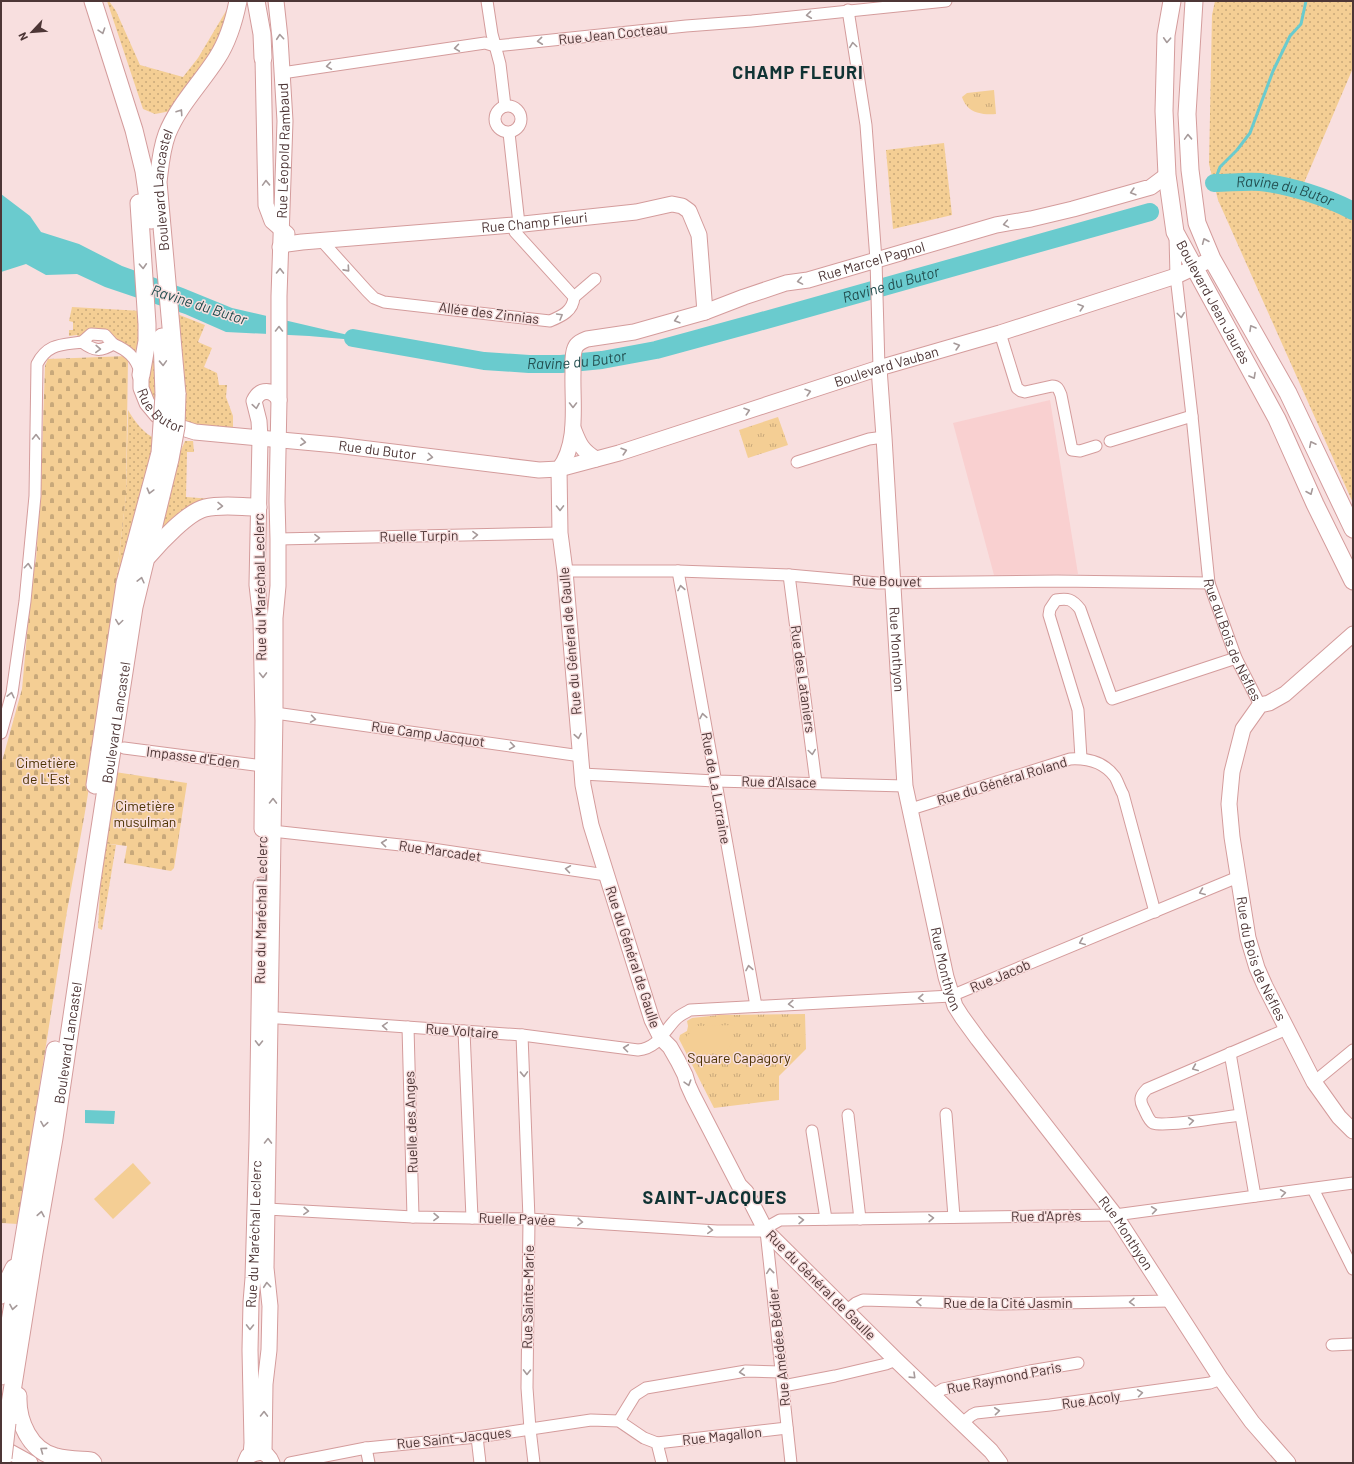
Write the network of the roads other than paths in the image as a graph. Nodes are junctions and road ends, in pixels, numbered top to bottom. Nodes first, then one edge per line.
1 (93, 1) edge
2 (238, 1) edge
3 (256, 1) edge
4 (276, 1) edge
5 (487, 1) edge
6 (946, 1) edge
7 (1172, 1) edge
8 (1194, 1) edge
9 (848, 10) junction
10 (496, 46) junction
11 (264, 58) joint
12 (282, 73) junction
13 (505, 106) junction
14 (509, 132) junction
15 (1167, 175) junction
16 (1197, 223) junction
17 (517, 224) junction
18 (152, 228) junction
19 (282, 230) junction
20 (1175, 232) junction
21 (321, 240) junction
22 (302, 242) junction
23 (280, 247) junction
24 (1212, 259) junction
25 (876, 264) junction
26 (1194, 268) junction
27 (1176, 276) junction
28 (595, 279) dead end
29 (704, 285) junction
30 (574, 297) junction
31 (720, 308) junction
32 (705, 312) junction
33 (154, 328) junction
34 (1000, 333) junction
35 (575, 347) joint
36 (279, 361) joint
37 (879, 368) junction
38 (141, 376) junction
39 (171, 394) junction
40 (279, 400) junction
41 (1192, 416) junction
42 (573, 428) junction
43 (195, 432) joint
44 (884, 437) junction
45 (260, 438) junction
46 (278, 440) junction
47 (1110, 441) dead end
48 (1096, 446) dead end
49 (165, 456) junction
50 (596, 458) junction
51 (797, 462) dead end
52 (559, 469) junction
53 (277, 501) junction
54 (258, 507) junction
55 (1353, 529) edge
56 (560, 534) junction
57 (278, 539) junction
58 (146, 557) junction
59 (678, 571) junction
60 (565, 572) junction
61 (789, 575) junction
62 (1353, 580) edge
63 (892, 582) junction
64 (1209, 583) junction
65 (1353, 634) edge
66 (1236, 658) junction
67 (1260, 705) junction
68 (275, 713) junction
69 (1, 733) edge
70 (124, 748) dead end
71 (581, 756) junction
72 (1081, 758) junction
73 (263, 766) junction
74 (582, 774) junction
75 (715, 781) junction
76 (816, 783) junction
77 (905, 786) junction
78 (911, 809) junction
79 (272, 831) junction
80 (606, 875) junction
81 (1238, 877) junction
82 (1155, 912) junction
83 (952, 996) junction
84 (756, 1006) junction
85 (264, 1017) junction
86 (408, 1027) junction
87 (1287, 1029) junction
88 (464, 1031) junction
89 (522, 1035) junction
90 (661, 1038) junction
91 (1353, 1050) edge
92 (1230, 1053) junction
93 (1314, 1082) junction
94 (848, 1114) dead end
95 (946, 1114) dead end
96 (1240, 1115) junction
97 (812, 1131) dead end
98 (1353, 1131) edge
99 (1353, 1183) edge
100 (1313, 1188) junction
101 (1255, 1196) junction
102 (267, 1209) junction
103 (1115, 1215) junction
104 (413, 1217) junction
105 (954, 1217) junction
106 (472, 1218) junction
107 (529, 1219) junction
108 (826, 1219) junction
109 (860, 1219) junction
110 (766, 1231) junction
111 (28, 1253) junction
112 (1353, 1268) edge
113 (1, 1295) edge
114 (1172, 1301) junction
115 (847, 1310) junction
116 (1353, 1344) edge
117 (1332, 1345) dead end
118 (896, 1360) junction
119 (1078, 1363) dead end
120 (781, 1372) junction
121 (1, 1376) edge
122 (1222, 1379) junction
123 (783, 1386) junction
124 (933, 1396) junction
125 (619, 1421) junction
126 (962, 1423) junction
127 (787, 1428) junction
128 (530, 1429) junction
129 (477, 1437) junction
130 (658, 1445) junction
131 (366, 1448) junction
132 (2, 1456) edge
133 (253, 1459) edge
134 (30, 1463) edge
135 (93, 1463) edge
136 (290, 1463) edge
137 (369, 1463) edge
138 (480, 1463) edge
139 (534, 1463) edge
140 (662, 1463) edge
141 (791, 1463) edge
142 (1000, 1463) edge
143 (1288, 1463) edge

1 -> 18 main road
18 -> 2 main road, Boulevard Lancastel
3 - 11 main road
12 -> 4 main road, Rue Léopold Rambaud
5 - 10 street
6 - 9 street, Rue Jean Cocteau
7 -> 15 main road, Boulevard Jean Jaurès
16 -> 8 main road, Boulevard Jean Jaurès
9 -> 10 street, Rue Jean Cocteau
25 -> 9 street
10 -> 12 street, Rue Jean Cocteau
10 - 13 street
19 -> 11 main road, Rue Léopold Rambaud
12 - 19 main road, Rue Léopold Rambaud
13 - 14 street
13 - 14 street
14 - 17 street
15 - 16 main road
15 - 20 main road, Boulevard Jean Jaurès
15 -> 25 main road, Rue Marcel Pagnol
24 -> 16 main road, Boulevard Jean Jaurès
17 - 21 main road, Rue Champ Fleuri
17 - 29 main road, Rue Champ Fleuri
17 - 30 street
18 -> 33 main road
18 - 39 main road, Boulevard Lancastel
19 - 22 main road
19 - 23 main road, Rue Léopold Rambaud
20 - 26 main road, Boulevard Jean Jaurès
20 - 27 street, Rue du Bois de Nèfles
21 - 22 main road, Rue Champ Fleuri
21 -> 30 street, Allée des Zinnias
22 - 23 main road, Rue Champ Fleuri
36 -> 23 main road, Rue Léopold Rambaud
24 - 26 main road, Boulevard Vauban
55 -> 24 main road, Boulevard Jean Jaurès
25 -> 31 main road, Rue Marcel Pagnol
25 - 37 street
26 - 27 main road, Boulevard Vauban
26 -> 62 main road, Boulevard Jean Jaurès
34 -> 27 main road, Boulevard Vauban
27 -> 41 street, Rue du Bois de Nèfles
28 - 30 street, Allée des Zinnias
29 - 31 main road, Rue Champ Fleuri
29 - 32 main road, Rue Champ Fleuri
31 - 32 main road, Rue Marcel Pagnol
32 -> 35 main road, Rue Marcel Pagnol
33 - 38 main road
33 -> 39 main road, Boulevard Lancastel
37 -> 34 main road, Boulevard Vauban
34 - 48 street
35 -> 42 main road, Rue du Général de Gaulle
36 - 40 main road, Rue du Maréchal Leclerc
37 - 44 main road, Rue Monthyon
50 -> 37 main road, Boulevard Vauban
38 - 43 main road, Rue Butor
69 -> 38 street
39 - 49 main road, Boulevard Lancastel, bridge
40 -> 45 main road, Rue du Maréchal Leclerc
40 - 46 main road, Rue du Maréchal Leclerc
41 - 47 street
41 - 64 street, Rue du Bois de Nèfles
42 - 50 main road, Rue du Général de Gaulle
42 - 52 main road, Rue du Général de Gaulle
43 - 45 main road, Rue du Butor
44 - 51 street
44 - 63 main road, Rue Monthyon
45 - 46 main road, Rue du Butor
45 - 54 main road, Rue du Maréchal Leclerc
46 -> 52 main road, Rue du Butor
46 - 53 main road, Rue du Maréchal Leclerc
49 - 58 main road, Boulevard Lancastel
49 -> 111 main road, Boulevard Lancastel
50 - 52 main road, Boulevard Vauban
52 -> 56 main road, Rue du Général de Gaulle
53 - 54 street
53 - 57 main road, Rue du Maréchal Leclerc
58 -> 54 main road
54 -> 73 main road, Rue du Maréchal Leclerc
57 -> 56 street, Ruelle Turpin
56 - 60 main road, Rue du Général de Gaulle
57 - 68 main road, Rue du Maréchal Leclerc
111 -> 58 main road, Boulevard Lancastel
59 - 60 street, Rue Bouvet
59 - 61 street, Rue Bouvet
75 -> 59 street, Rue de La Lorraine
60 -> 71 main road, Rue du Général de Gaulle
61 - 63 street, Rue Bouvet
61 -> 76 street, Rue des Lataniers
63 - 64 street, Rue Bouvet
63 - 77 main road, Rue Monthyon
64 - 66 street, Rue du Bois de Nèfles
65 - 67 main road
66 - 67 street, Rue du Bois de Nèfles
66 - 72 street
67 - 81 main road, Rue du Bois de Nèfles
68 -> 71 street, Rue Camp Jacquot
79 -> 68 main road, Rue du Maréchal Leclerc
70 - 73 street, Impasse d'Eden
71 - 74 main road, Rue du Général de Gaulle
72 - 78 street, Rue du Général Roland
72 - 82 street, Rue du Général Roland
73 - 85 main road, Rue du Maréchal Leclerc
74 - 75 street, Rue d'Alsace
74 - 80 main road, Rue du Général de Gaulle
75 - 76 street, Rue d'Alsace
84 -> 75 street, Rue de La Lorraine
76 - 77 street, Rue d'Alsace
77 - 78 main road, Rue Monthyon
78 - 83 main road, Rue Monthyon
80 -> 79 street, Rue Marcadet
79 - 85 main road, Rue du Maréchal Leclerc
80 - 90 main road, Rue du Général de Gaulle
81 -> 82 street, Rue Jacob
81 - 87 main road, Rue du Bois de Nèfles
82 -> 83 street, Rue Jacob
83 -> 84 street, Rue Jacob
83 - 103 main road, Rue Monthyon
84 - 90 street, Rue Jacob
86 -> 85 street, Rue Voltaire
102 -> 85 main road, Rue du Maréchal Leclerc
85 -> 133 main road, Rue du Maréchal Leclerc
86 - 88 street, Rue Voltaire
86 - 104 street, Ruelle des Anges
87 - 92 street
87 - 93 main road, Rue du Bois de Nèfles
88 - 89 street, Rue Voltaire
88 - 106 street
90 -> 89 street, Rue Voltaire
89 -> 107 street, Rue Sainte-Marie
90 -> 110 main road, Rue du Général de Gaulle
91 - 93 street
92 - 96 street
92 -> 96 street
93 - 98 main road, Rue du Bois de Nèfles
94 - 109 street
95 - 105 street
96 - 101 street
97 - 108 street
99 - 100 street, Rue d'Après
101 -> 100 street, Rue d'Après
100 - 112 street
103 -> 101 street, Rue d'Après
102 -> 104 street, Ruelle Pavée
133 -> 102 main road, Rue du Maréchal Leclerc
103 - 105 street, Rue d'Après
103 - 114 main road, Rue Monthyon
104 -> 106 street, Ruelle Pavée
109 -> 105 street, Rue d'Après
106 - 107 street, Ruelle Pavée
107 -> 110 street, Ruelle Pavée
107 -> 128 street, Rue Sainte-Marie
108 - 109 street, Rue d'Après
110 -> 108 street, Rue d'Après
110 - 115 main road, Rue du Général de Gaulle
120 -> 110 street, Rue Amédée Bédier
111 - 113 main road
111 -> 121 main road
111 - 132 main road, Boulevard Lancastel, bridge
135 -> 111 main road
114 -> 115 street, Rue de la Cité Jasmin
114 - 122 main road, Rue Monthyon
115 - 118 main road, Rue du Général de Gaulle
116 - 117 street
118 - 123 street
118 -> 124 main road, Rue du Général de Gaulle
119 - 124 street, Rue Raymond Paris
120 - 123 street, Rue Amédée Bédier
120 -> 125 street
126 -> 122 street, Rue Acoly
122 - 143 main road, Rue Monthyon
123 - 127 street, Rue Amédée Bédier
124 - 126 main road, Rue du Général de Gaulle
125 - 128 street, Rue Saint-Jacques
125 - 130 street
126 - 142 main road, Rue du Général de Gaulle
127 - 130 street, Rue Magallon
127 - 141 street, Rue Amédée Bédier
128 - 129 street, Rue Saint-Jacques
128 - 139 street, Rue Sainte-Marie
129 - 131 street, Rue Saint-Jacques
129 - 138 street
130 - 140 street
131 - 136 street, Rue Saint-Jacques
131 - 137 street
132 - 134 main road

